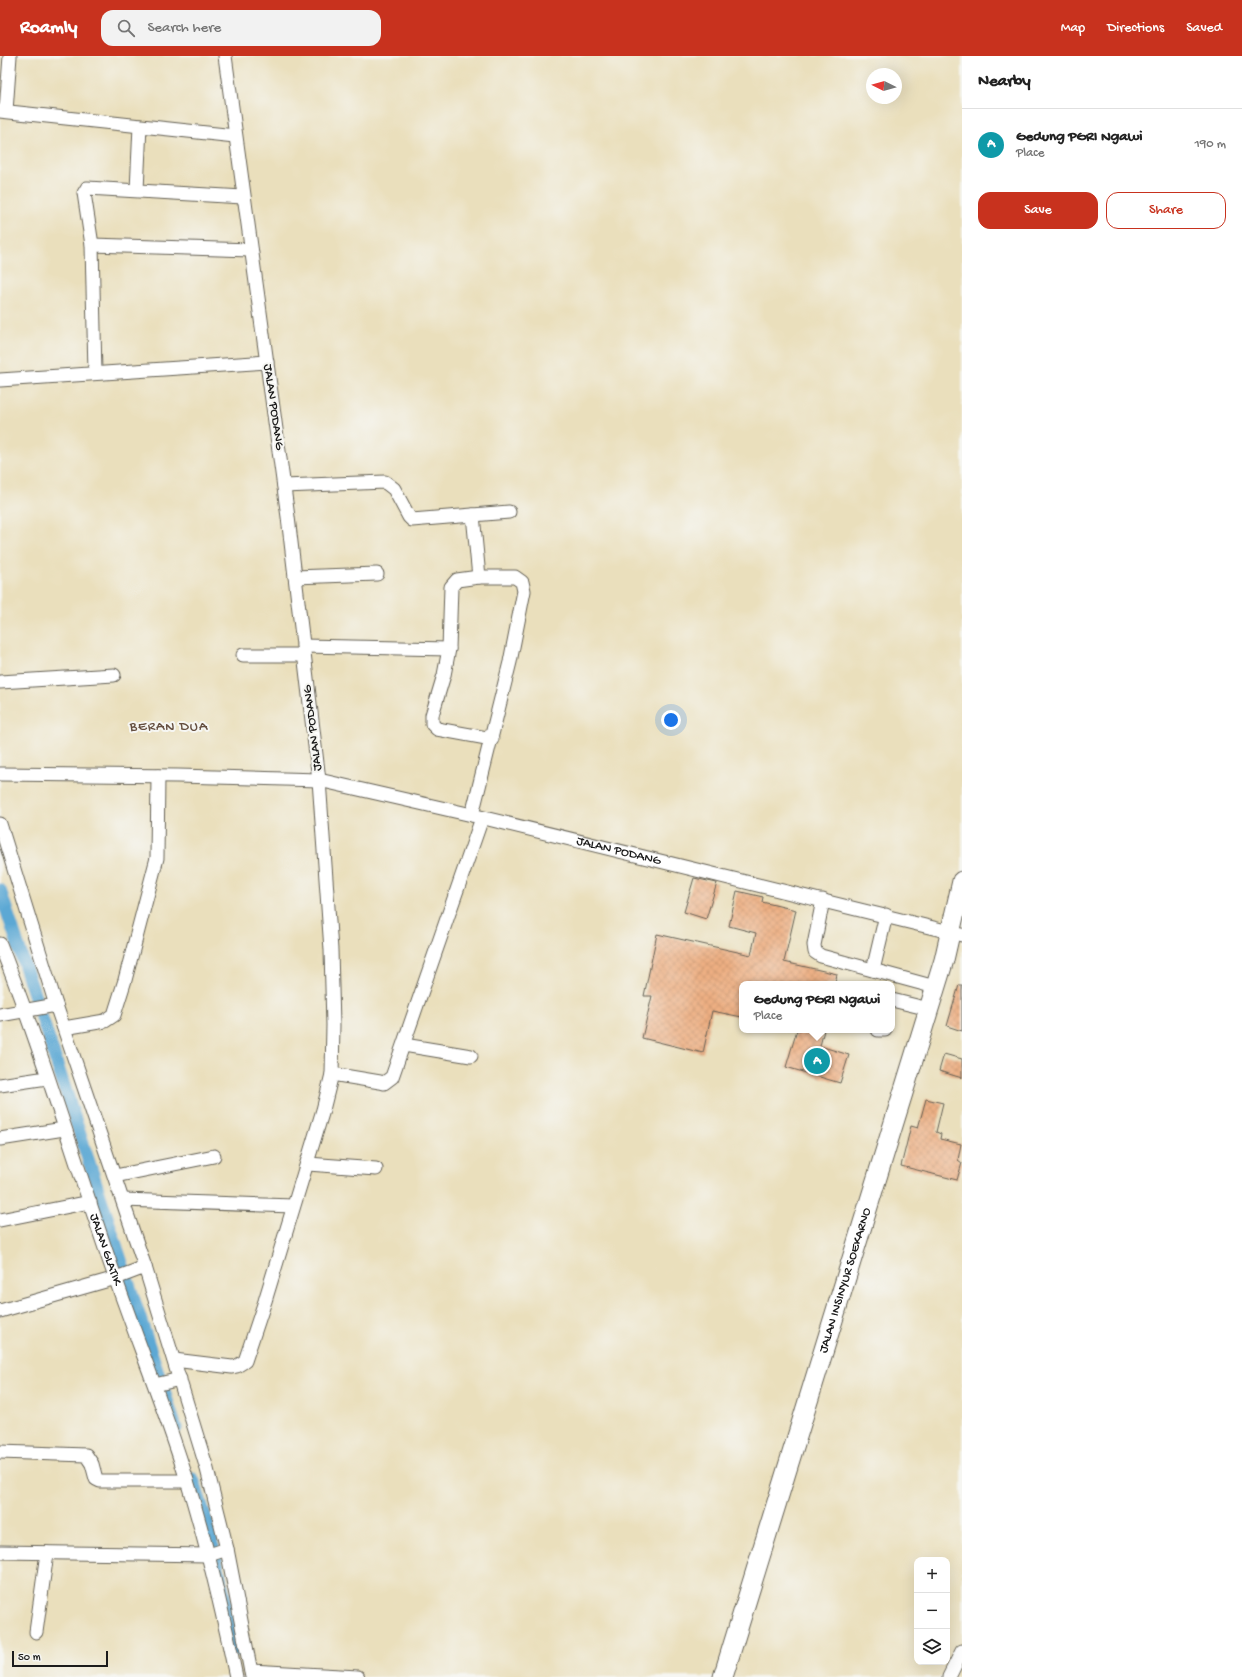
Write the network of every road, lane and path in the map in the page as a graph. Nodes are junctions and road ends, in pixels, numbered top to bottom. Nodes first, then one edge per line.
1 (10, 56) edge
2 (225, 56) edge
3 (3, 111) edge
4 (140, 126) junction
5 (235, 136) junction
6 (137, 190) junction
7 (243, 197) junction
8 (92, 245) junction
9 (251, 250) junction
10 (267, 362) junction
11 (95, 372) junction
12 (0, 380) edge
13 (284, 486) junction
14 (510, 512) dead end
15 (473, 515) junction
16 (378, 574) dead end
17 (295, 577) junction
18 (479, 577) junction
19 (449, 649) junction
20 (304, 650) junction
21 (243, 655) dead end
22 (114, 675) dead end
23 (0, 682) edge
24 (492, 740) junction
25 (0, 774) edge
26 (158, 776) junction
27 (319, 780) junction
28 (477, 816) junction
29 (0, 824) edge
30 (3, 844) edge
31 (962, 881) edge
32 (823, 900) junction
33 (886, 915) junction
34 (956, 934) edge
35 (0, 944) edge
36 (873, 970) junction
37 (935, 987) junction
38 (895, 1002) edge
39 (52, 1006) junction
40 (929, 1009) junction
41 (30, 1011) junction
42 (0, 1015) edge
43 (64, 1028) junction
44 (404, 1044) junction
45 (471, 1056) dead end
46 (332, 1074) junction
47 (47, 1078) junction
48 (0, 1086) edge
49 (64, 1129) junction
50 (0, 1139) edge
51 (214, 1156) dead end
52 (308, 1164) junction
53 (376, 1169) dead end
54 (115, 1176) junction
55 (123, 1200) junction
56 (90, 1202) junction
57 (294, 1206) junction
58 (0, 1220) edge
59 (140, 1269) junction
60 (119, 1277) junction
61 (0, 1311) edge
62 (174, 1360) junction
63 (166, 1382) junction
64 (0, 1452) edge
65 (194, 1473) junction
66 (225, 1550) junction
67 (0, 1552) edge
68 (47, 1553) junction
69 (209, 1555) junction
70 (36, 1632) dead end
71 (962, 1651) edge
72 (251, 1674) edge
73 (236, 1677) edge
74 (358, 1677) edge
75 (723, 1677) edge
76 (949, 1677) edge

1 - 3 street
2 - 5 street, JALAN PODANG
3 - 4 street
4 - 5 street
4 - 6 street
5 - 7 street, JALAN PODANG
6 - 7 street
6 - 8 street
7 - 9 street, JALAN PODANG
8 - 9 street
8 - 11 street
9 - 10 street, JALAN PODANG
10 - 11 street
10 - 13 street, JALAN PODANG
11 - 12 street
13 - 15 street
13 - 17 street, JALAN PODANG
14 - 15 street
15 - 18 street
16 - 17 street
17 - 20 street, JALAN PODANG
18 - 19 street
18 - 24 street
19 - 20 street
19 - 24 street
20 - 21 street
20 - 27 street, JALAN PODANG
22 - 23 street
24 - 28 street
25 - 26 street
26 - 27 street
26 - 43 street
27 - 28 street, JALAN PODANG
27 - 46 street
28 - 32 street, JALAN PODANG
28 - 44 street
29 - 30 street
30 - 39 street
31 - 34 highway, JALAN INSINYUR SOEKARNO
32 - 33 street, JALAN PODANG
32 - 36 street
33 - 34 street, JALAN PODANG
33 - 36 street
34 - 37 highway, JALAN INSINYUR SOEKARNO
35 - 41 street, JALAN GLATIK
36 - 37 street
37 - 40 highway, JALAN INSINYUR SOEKARNO
38 - 40 street
39 - 41 street
39 - 43 street
40 - 75 highway, JALAN INSINYUR SOEKARNO
41 - 42 street
41 - 47 street, JALAN GLATIK
43 - 54 street
44 - 45 street
44 - 46 street
46 - 52 street
47 - 48 street
47 - 49 street, JALAN GLATIK
49 - 50 street
49 - 56 street, JALAN GLATIK
51 - 54 street
52 - 53 street
52 - 57 street
54 - 55 street
55 - 57 street
55 - 59 street
56 - 58 street
56 - 60 street, JALAN GLATIK
57 - 62 street
59 - 60 street
59 - 62 street
60 - 61 street
60 - 63 street, JALAN GLATIK
62 - 63 street
63 - 65 street
63 - 65 street, JALAN GLATIK
64 - 65 street
65 - 66 street
65 - 69 street, JALAN GLATIK
66 - 69 street
66 - 72 street
67 - 68 street
68 - 69 street
68 - 70 street
69 - 73 street, JALAN GLATIK
71 - 76 street
72 - 74 street

